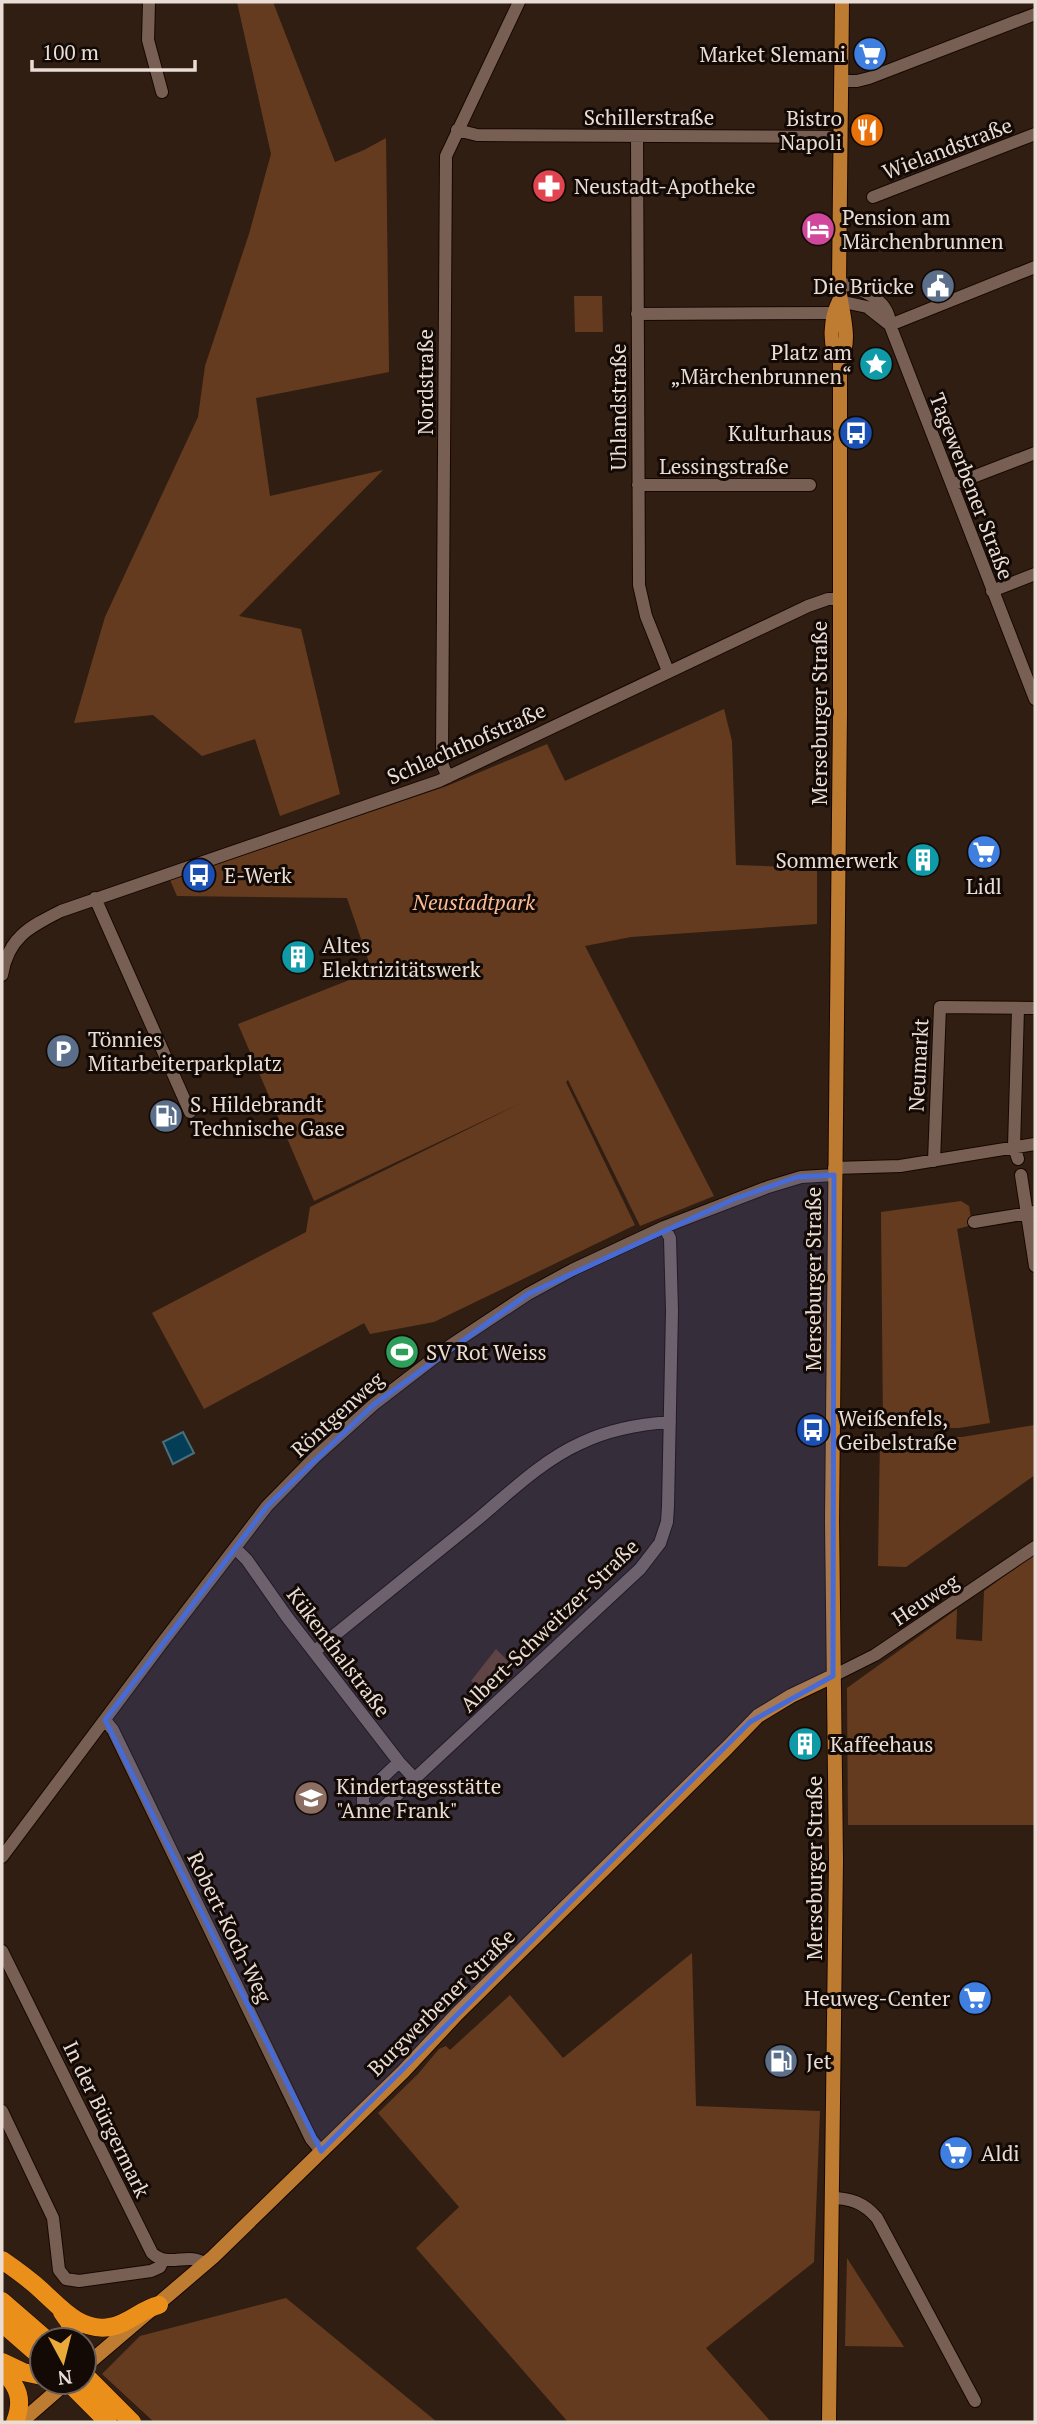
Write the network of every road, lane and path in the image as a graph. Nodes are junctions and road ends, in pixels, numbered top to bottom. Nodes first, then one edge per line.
1 (149, 2) edge
2 (519, 2) edge
3 (842, 2) edge
4 (1035, 14) edge
5 (841, 81) junction
6 (162, 92) dead end
7 (457, 130) junction
8 (1035, 134) edge
9 (637, 137) junction
10 (841, 137) junction
11 (873, 197) dead end
12 (1035, 267) edge
13 (839, 282) junction
14 (836, 307) junction
15 (637, 314) junction
16 (890, 325) junction
17 (1035, 453) edge
18 (638, 485) junction
19 (810, 485) dead end
20 (952, 485) junction
21 (1035, 574) edge
22 (992, 591) junction
23 (841, 599) junction
24 (668, 671) junction
25 (1035, 699) edge
26 (448, 777) junction
27 (95, 898) junction
28 (2, 975) edge
29 (1035, 1008) edge
30 (1018, 1009) junction
31 (190, 1112) dead end
32 (1035, 1144) edge
33 (1016, 1153) junction
34 (934, 1161) junction
35 (834, 1172) junction
36 (1021, 1175) dead end
37 (1031, 1213) edge
38 (974, 1222) dead end
39 (664, 1227) junction
40 (1035, 1266) edge
41 (670, 1422) junction
42 (1035, 1547) edge
43 (235, 1548) junction
44 (315, 1651) junction
45 (833, 1676) junction
46 (104, 1720) junction
47 (399, 1762) junction
48 (415, 1779) junction
49 (2, 1857) edge
50 (2, 1951) edge
51 (2, 2111) edge
52 (321, 2151) junction
53 (831, 2198) junction
54 (2, 2260) edge
55 (163, 2260) junction
56 (205, 2264) junction
57 (2, 2301) edge
58 (159, 2305) junction
59 (60, 2308) junction
60 (2, 2323) edge
61 (31, 2326) edge
62 (70, 2326) edge
63 (28, 2346) edge
64 (98, 2358) edge
65 (2, 2362) edge
66 (2, 2369) edge
67 (28, 2373) edge
68 (98, 2382) edge
69 (51, 2396) edge
70 (77, 2396) edge
71 (975, 2401) dead end
72 (15, 2422) edge
73 (21, 2422) edge
74 (108, 2422) edge
75 (132, 2422) edge
76 (830, 2422) edge

1 - 6 street
2 - 7 street, Nordstraße
3 - 5 main road, Merseburger Straße
4 - 5 street
5 - 10 main road, Merseburger Straße
7 - 9 street, Schillerstraße
7 - 26 street, Nordstraße
8 - 11 street, Wielandstraße
9 - 10 street, Schillerstraße
9 - 15 street, Uhlandstraße
10 - 13 main road, Merseburger Straße
12 - 16 street
13 - 14 main road, Merseburger Straße
13 - 16 street, Tagewerbener Straße
14 - 15 street
14 - 16 street
14 - 23 main road, Merseburger Straße
15 - 18 street, Uhlandstraße
16 - 20 street, Tagewerbener Straße
17 - 20 street
18 - 19 street, Lessingstraße
18 - 24 street, Uhlandstraße
20 - 22 street, Tagewerbener Straße
21 - 22 street
22 - 25 street, Tagewerbener Straße
23 - 24 street, Schlachthofstraße
23 - 35 main road, Merseburger Straße
24 - 26 street, Schlachthofstraße
26 - 27 street, Schlachthofstraße
27 - 28 street, Schlachthofstraße
27 - 31 street
29 - 30 street, Neumarkt
30 - 33 street
30 - 34 street, Neumarkt
32 - 33 street, Röntgenweg
33 - 34 street, Röntgenweg
34 - 35 street, Röntgenweg
35 - 39 street, Röntgenweg
35 - 45 main road, Merseburger Straße
36 - 37 street
37 - 38 street
37 - 40 street
39 - 41 street, Albert-Schweitzer-Straße
39 - 43 street, Röntgenweg
41 - 44 street
41 - 48 street, Albert-Schweitzer-Straße
42 - 45 street, Heuweg
43 - 44 street, Kükenthalstraße
43 - 46 street, Röntgenweg
44 - 47 street, Kükenthalstraße
45 - 52 main road, Burgwerbener Straße
45 - 53 main road, Merseburger Straße
46 - 49 street, Röntgenweg
46 - 52 street, Robert-Koch-Weg
47 - 48 street, Kükenthalstraße
47 - 48 street, Albert-Schweitzer-Straße
50 - 55 street, In der Bürgermark
51 - 55 street
52 - 56 main road, Burgwerbener Straße
53 - 71 street
53 - 76 main road, Merseburger Straße
54 - 59 highway
55 - 56 street
56 - 58 main road, Burgwerbener Straße
57 - 61 highway
58 - 59 highway
58 - 64 main road, Burgwerbener Straße
59 - 62 highway
60 - 63 highway
65 - 67 highway
66 - 72 highway
68 - 75 highway
69 - 73 main road
70 - 74 highway

